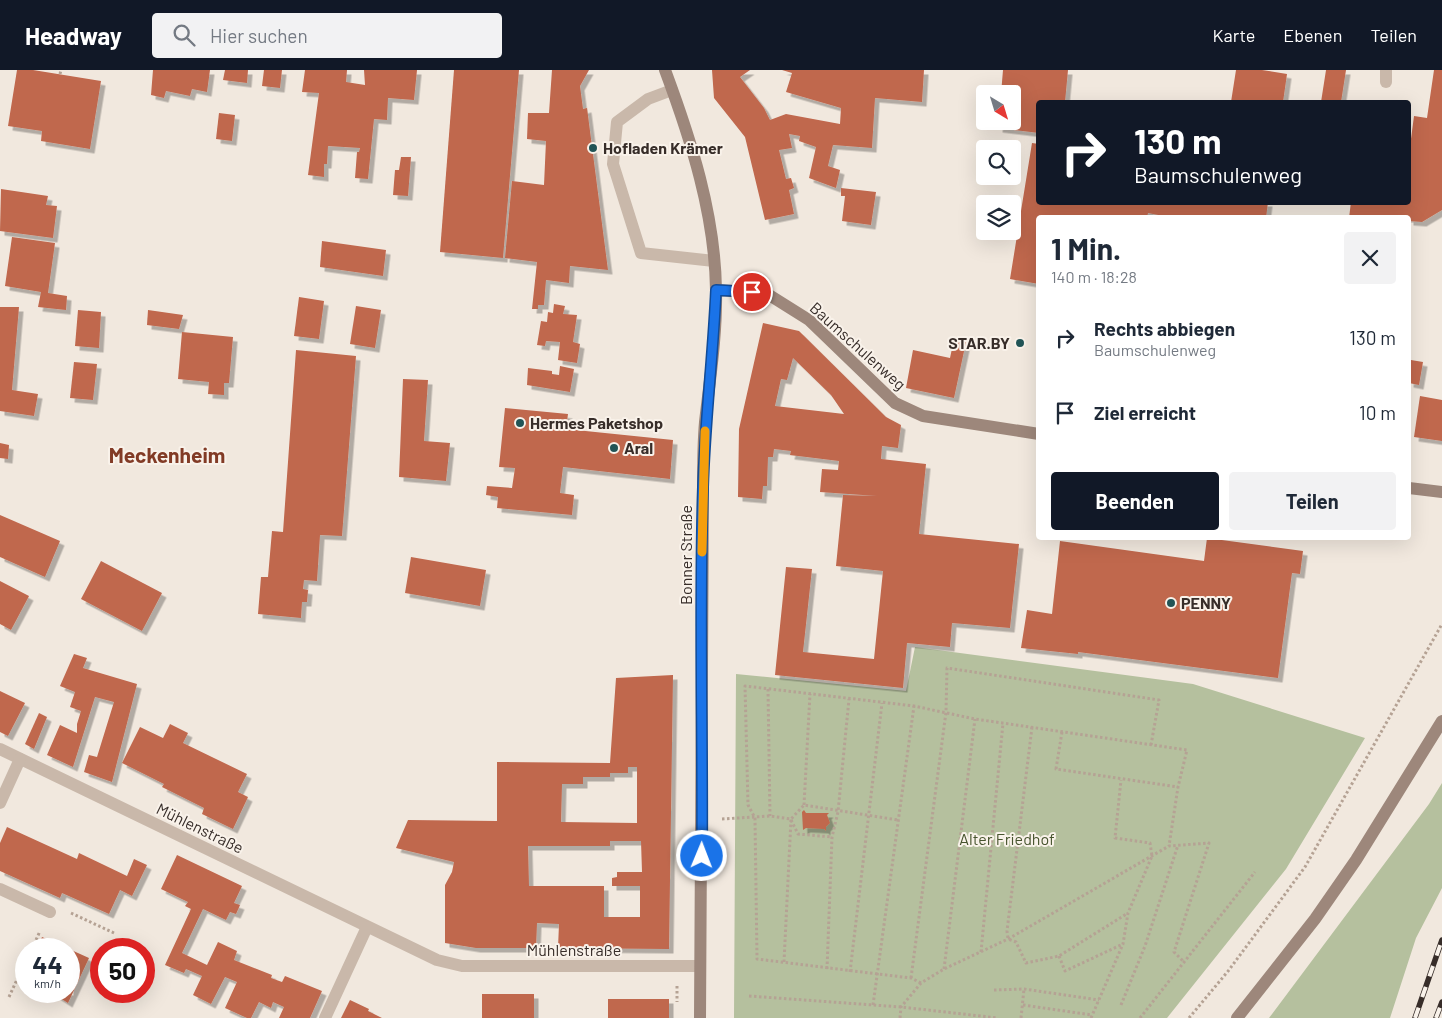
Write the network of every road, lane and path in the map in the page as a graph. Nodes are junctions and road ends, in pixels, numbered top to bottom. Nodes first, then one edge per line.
1 (665, 70) edge
2 (672, 90) junction
3 (714, 261) junction
4 (716, 290) junction
5 (1036, 434) edge
6 (1411, 488) edge
7 (1442, 492) edge
8 (1442, 624) edge
9 (768, 689) junction
10 (810, 694) junction
11 (849, 699) junction
12 (882, 703) junction
13 (914, 706) junction
14 (946, 712) junction
15 (975, 719) junction
16 (1442, 721) edge
17 (1002, 723) junction
18 (1032, 727) junction
19 (1062, 732) junction
20 (1151, 745) junction
21 (0, 749) edge
22 (20, 759) junction
23 (1121, 780) junction
24 (1178, 787) junction
25 (0, 803) edge
26 (804, 805) junction
27 (838, 812) junction
28 (770, 816) junction
29 (867, 817) junction
30 (755, 818) junction
31 (702, 819) junction
32 (791, 819) junction
33 (898, 820) junction
34 (832, 836) junction
35 (1178, 845) junction
36 (1169, 846) junction
37 (1152, 856) junction
38 (1255, 872) dead end
39 (0, 889) edge
40 (56, 910) joint
41 (1128, 913) junction
42 (366, 927) junction
43 (114, 933) dead end
44 (1008, 939) junction
45 (1123, 944) junction
46 (981, 953) junction
47 (1059, 956) junction
48 (784, 962) junction
49 (1184, 962) junction
50 (676, 965) junction
51 (700, 966) junction
52 (827, 969) junction
53 (944, 969) junction
54 (850, 972) junction
55 (878, 974) junction
56 (911, 978) junction
57 (15, 983) edge
58 (921, 983) junction
59 (1024, 989) junction
60 (994, 990) dead end
61 (9, 996) dead end
62 (749, 996) dead end
63 (1099, 1000) junction
64 (1023, 1004) junction
65 (874, 1005) junction
66 (1122, 1005) dead end
67 (901, 1007) junction
68 (677, 1009) dead end
69 (1092, 1016) edge
70 (325, 1018) edge
71 (700, 1018) edge
72 (900, 1018) edge
73 (998, 1018) edge
74 (1021, 1018) edge
75 (1140, 1018) edge
76 (1189, 1018) edge
77 (1236, 1018) edge

1 - 2 main road, Bonner Straße
2 - 3 main road, Bonner Straße
2 - 3 street
3 - 4 main road, Bonner Straße
4 - 5 main road, Baumschulenweg
4 - 31 main road, Bonner Straße
6 - 7 main road
8 - 76 path
9 - 10 path
9 - 28 path
9 - 30 path
10 - 11 path
10 - 26 path
11 - 12 path
11 - 27 path
12 - 13 path
12 - 29 path
13 - 14 path
13 - 33 path
14 - 15 path
14 - 20 path
14 - 56 path
15 - 17 path
15 - 53 path
16 - 77 main road
17 - 18 path
17 - 46 path
18 - 19 path
18 - 44 path
19 - 20 path
19 - 23 path
20 - 24 path
21 - 22 street, Mühlenstraße
22 - 25 street
22 - 42 street, Mühlenstraße
23 - 24 path
23 - 37 path
24 - 36 path
26 - 27 path
26 - 32 path
27 - 29 path
27 - 34 path
28 - 30 path
28 - 32 path
29 - 33 path
29 - 54 path
30 - 31 path
30 - 48 path
31 - 51 main road, Bonner Straße
32 - 34 path
32 - 48 path
33 - 55 path
34 - 52 path
35 - 36 path
35 - 49 path
35 - 66 path
36 - 37 path
37 - 41 path
37 - 44 path
38 - 49 path
39 - 40 street
40 - 43 path
41 - 45 path
41 - 47 path
42 - 50 street, Mühlenstraße
42 - 70 street
44 - 46 path
44 - 47 path
45 - 47 path
45 - 63 path
46 - 53 path
48 - 52 path
49 - 75 path
50 - 51 street, Mühlenstraße
50 - 68 path
51 - 71 main road, Bonner Straße
52 - 54 path
53 - 58 path
54 - 55 path
55 - 56 path
55 - 65 path
56 - 58 path
57 - 61 path
58 - 67 path
59 - 60 path
59 - 63 path
59 - 64 path
62 - 65 path
63 - 69 path
64 - 69 path
64 - 74 path
65 - 67 path
67 - 72 path
67 - 73 path

